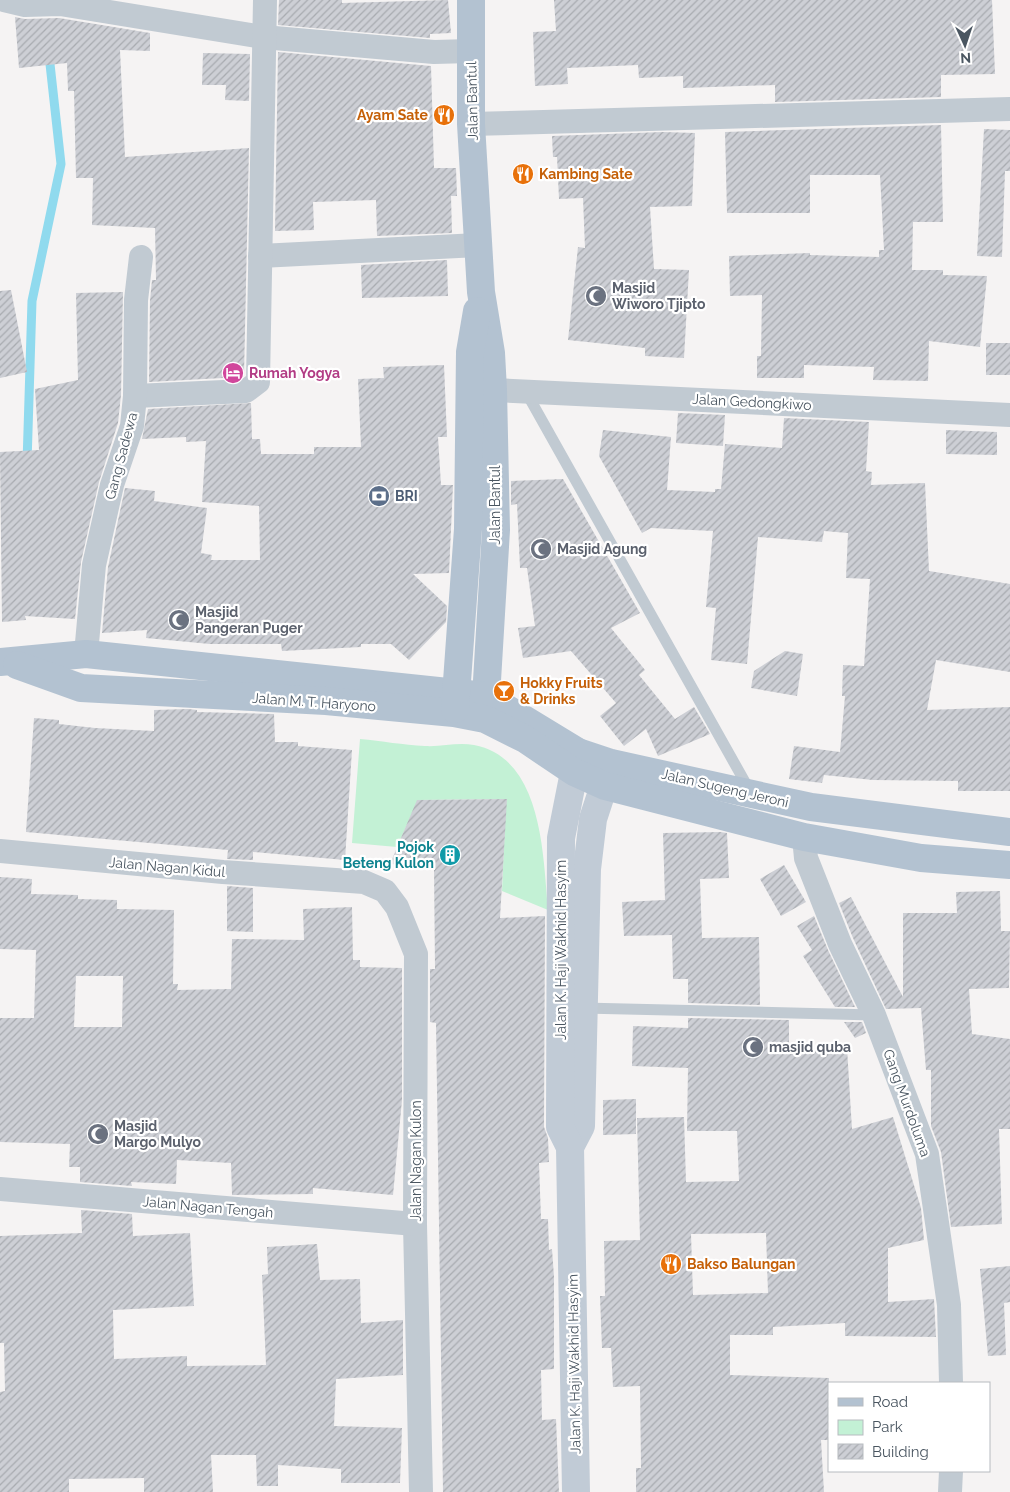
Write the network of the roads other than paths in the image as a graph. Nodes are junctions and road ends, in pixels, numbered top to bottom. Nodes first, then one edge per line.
1 (265, 0) edge
2 (471, 0) edge
3 (14, 2) edge
4 (263, 37) junction
5 (471, 51) junction
6 (1010, 109) edge
7 (471, 124) junction
8 (478, 245) junction
9 (260, 256) junction
10 (140, 257) dead end
11 (481, 292) junction
12 (493, 390) junction
13 (526, 392) junction
14 (135, 396) junction
15 (1010, 415) edge
16 (86, 654) junction
17 (4, 662) edge
18 (456, 702) junction
19 (485, 707) junction
20 (576, 762) junction
21 (608, 774) junction
22 (750, 793) junction
23 (1010, 832) edge
24 (804, 837) junction
25 (0, 851) edge
26 (1010, 865) edge
27 (334, 878) joint
28 (584, 1008) junction
29 (874, 1015) junction
30 (570, 1147) junction
31 (0, 1189) edge
32 (416, 1224) junction
33 (951, 1382) edge
34 (951, 1472) edge
35 (421, 1492) edge
36 (576, 1492) edge
37 (950, 1492) edge

1 - 4 street
2 - 5 main road, Jalan Bantul
3 - 4 street
4 - 5 street
4 - 9 street
5 - 7 main road, Jalan Bantul
6 - 7 street
7 - 8 main road, Jalan Bantul
8 - 9 street
8 - 11 main road, Jalan Bantul
9 - 14 street
10 - 14 street, Gang Sadewa
11 - 12 main road, Jalan Bantul
11 - 18 main road, Jalan Bantul
12 - 13 street, Jalan Gedongkiwo
12 - 19 main road, Jalan Bantul
13 - 15 street, Jalan Gedongkiwo
13 - 22 lane
14 - 16 street, Gang Sadewa
16 - 17 main road, Jalan M. T. Haryono
16 - 18 main road, Jalan M. T. Haryono
17 - 18 main road, Jalan M. T. Haryono
18 - 19 main road
19 - 20 main road
20 - 21 main road
20 - 30 main road, Jalan K. Haji Wakhid Hasyim
21 - 22 main road, Jalan Sugeng Jeroni
21 - 24 main road, Jalan Sugeng Jeroni
21 - 28 main road, Jalan K. Haji Wakhid Hasyim
22 - 23 main road, Jalan Sugeng Jeroni
24 - 26 main road, Jalan Sugeng Jeroni
24 - 29 street, Gang Murdoluma
25 - 27 street, Jalan Nagan Kidul
27 - 32 street, Jalan Nagan Kulon
28 - 29 lane
28 - 30 main road, Jalan K. Haji Wakhid Hasyim
29 - 33 street, Gang Murdoluma
30 - 36 main road, Jalan K. Haji Wakhid Hasyim
31 - 32 street, Jalan Nagan Tengah
32 - 35 street, Jalan Nagan Kulon
34 - 37 street

